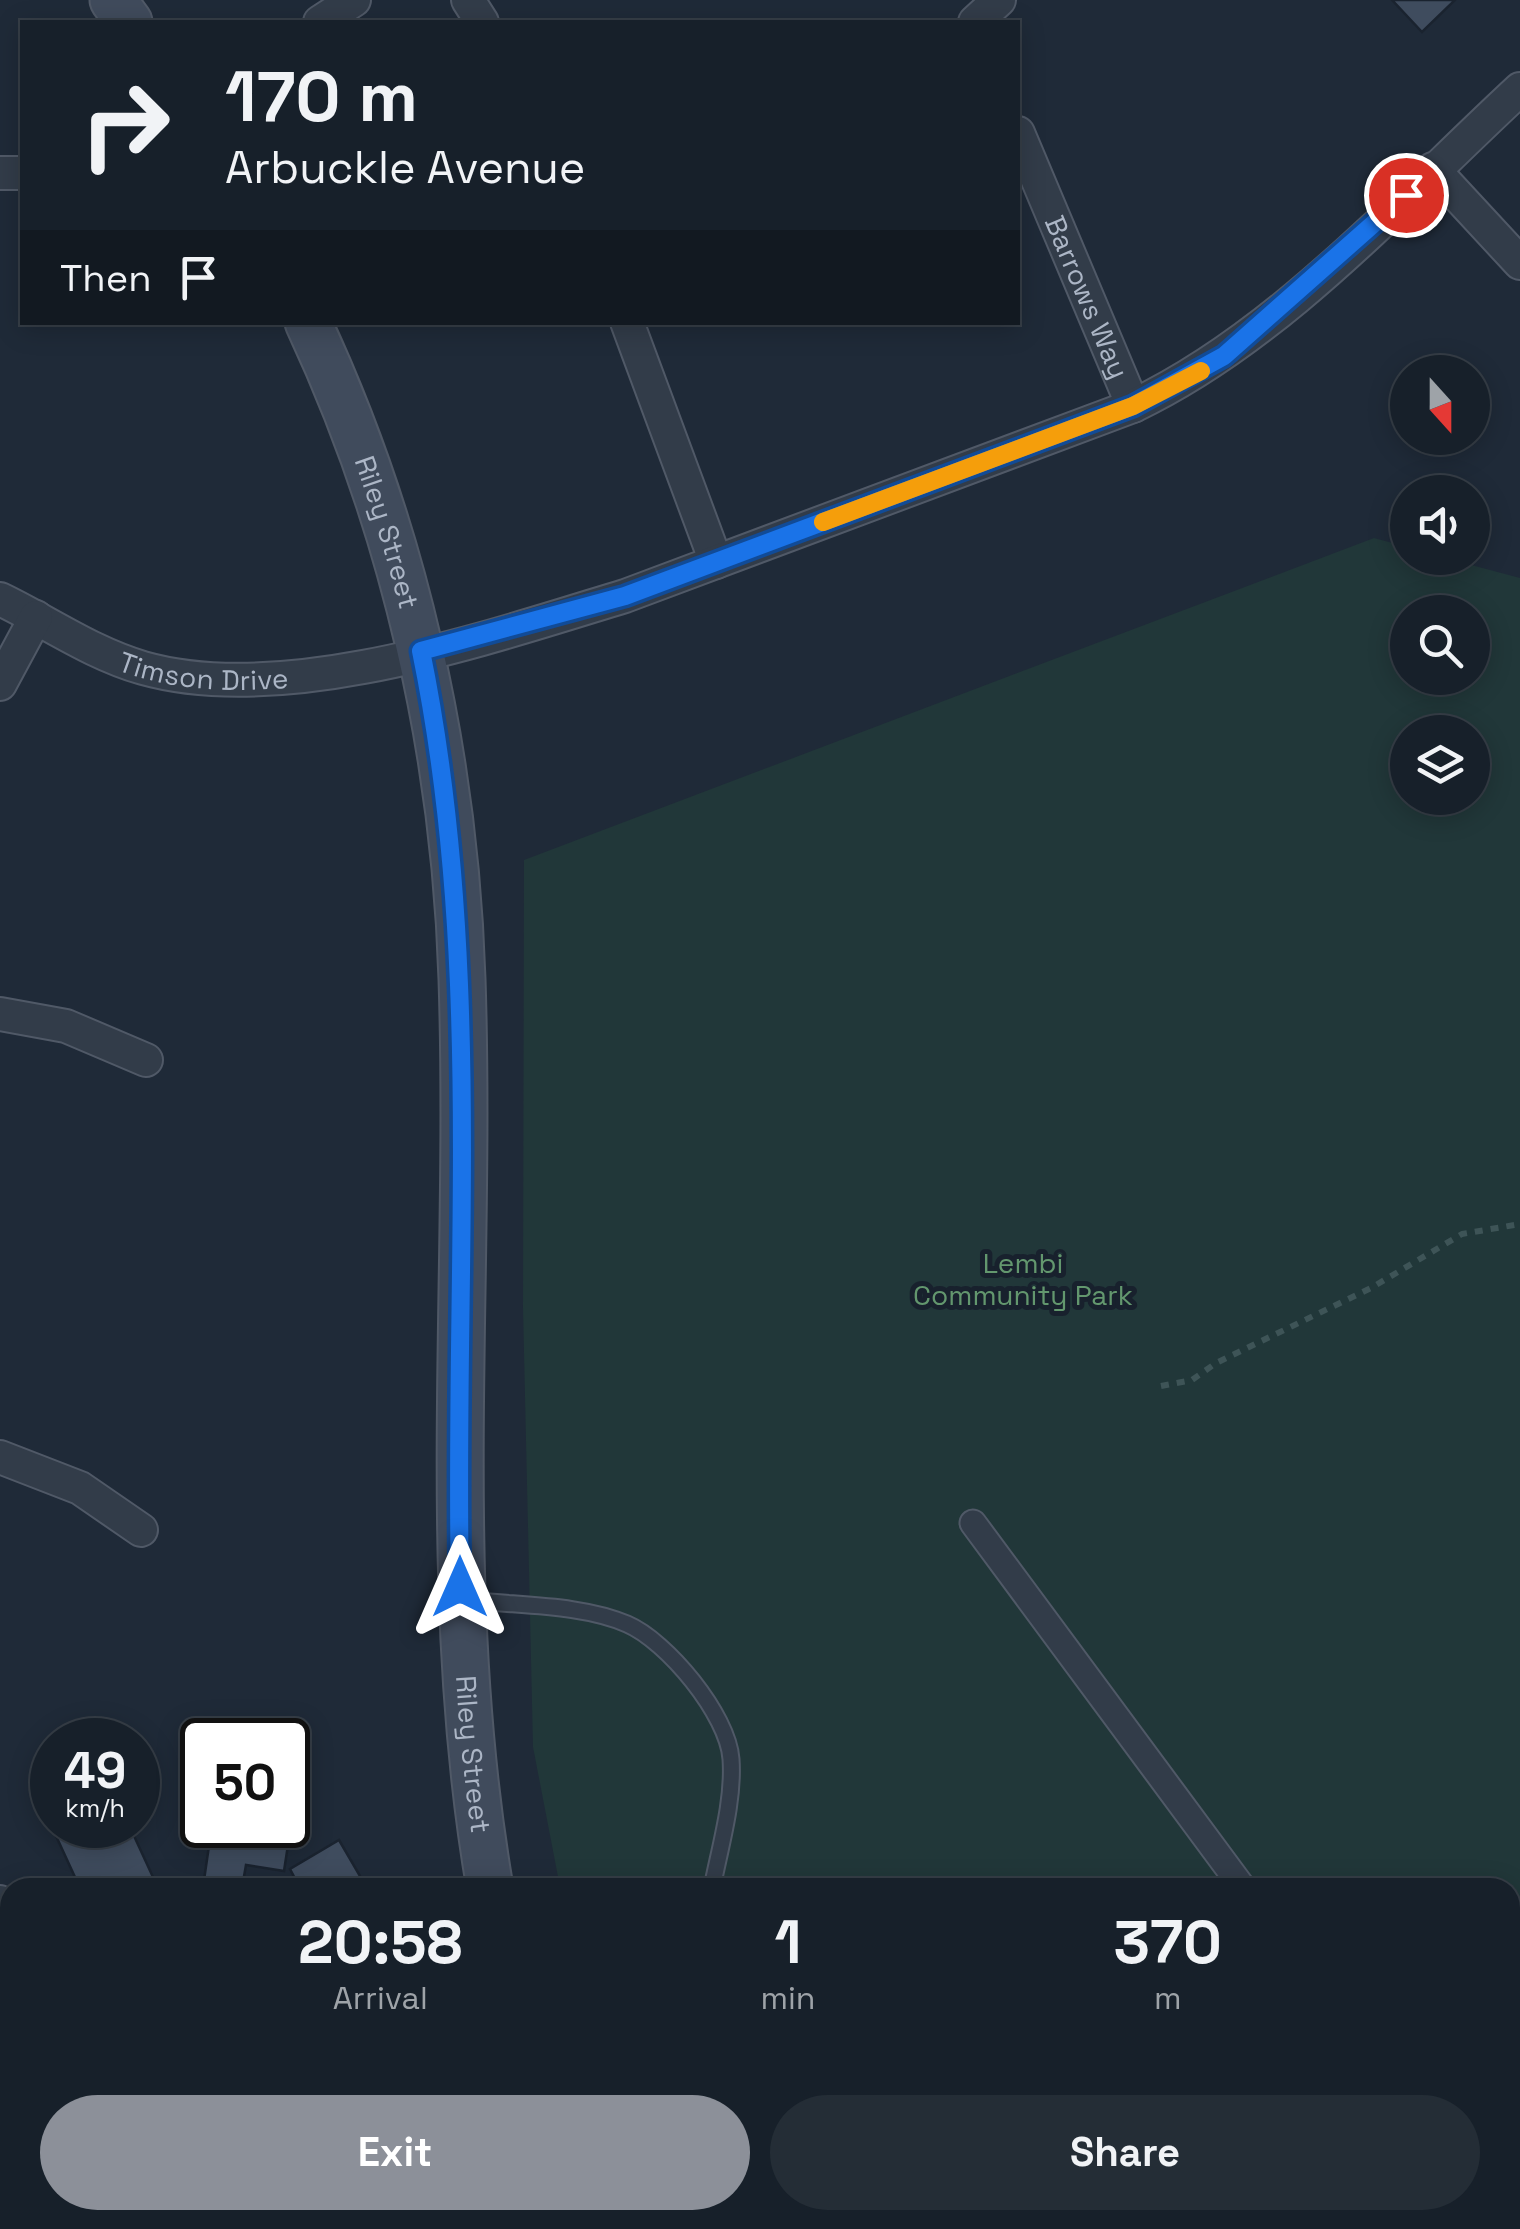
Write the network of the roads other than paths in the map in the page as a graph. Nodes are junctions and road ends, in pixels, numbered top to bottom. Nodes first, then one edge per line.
1 (112, 0) edge
2 (354, 0) edge
3 (999, 0) edge
4 (127, 20) edge
5 (323, 20) edge
6 (977, 20) edge
7 (1520, 89) edge
8 (1020, 138) edge
9 (1433, 170) junction
10 (1520, 264) edge
11 (309, 325) edge
12 (628, 325) edge
13 (1133, 406) junction
14 (716, 562) junction
15 (0, 598) edge
16 (36, 617) junction
17 (421, 651) junction
18 (0, 684) edge
19 (0, 1014) edge
20 (146, 1060) dead end
21 (0, 1457) edge
22 (973, 1523) dead end
23 (142, 1530) dead end
24 (460, 1599) junction
25 (488, 1878) edge
26 (714, 1878) edge
27 (1236, 1878) edge

1 - 4 main road
2 - 5 street
3 - 6 street
7 - 9 street, Timson Drive
8 - 13 street, Barrows Way
9 - 10 street
9 - 13 street, Timson Drive
11 - 17 main road, Riley Street
12 - 14 street
13 - 14 street, Timson Drive
14 - 17 street, Timson Drive
15 - 16 street, Timson Drive
16 - 17 street, Timson Drive
16 - 18 street
17 - 24 main road, Riley Street
19 - 20 street
21 - 23 street
22 - 27 street
24 - 25 main road, Riley Street
24 - 26 lane

